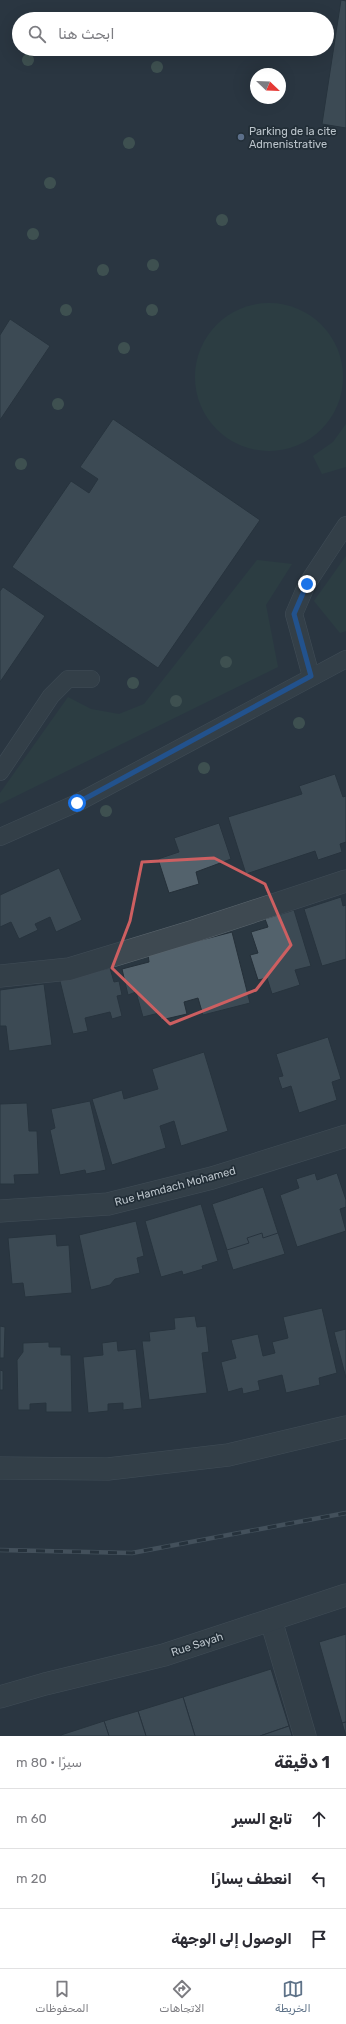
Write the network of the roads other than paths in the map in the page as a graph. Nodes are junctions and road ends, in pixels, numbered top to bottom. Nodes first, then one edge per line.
1 (346, 526) edge
2 (346, 659) edge
3 (311, 676) junction
4 (91, 679) dead end
5 (0, 772) edge
6 (0, 837) edge
7 (346, 881) edge
8 (0, 976) edge
9 (346, 1136) edge
10 (0, 1211) edge
11 (346, 1427) edge
12 (0, 1468) edge
13 (346, 1594) edge
14 (271, 1620) junction
15 (45, 1684) junction
16 (0, 1687) edge
17 (0, 1698) edge
18 (305, 1736) edge

1 - 3 lane
2 - 3 lane
3 - 6 lane
4 - 5 lane
7 - 8 street
9 - 10 street, Rue Hamdach Mohamed
11 - 12 street
13 - 14 street, Rue Sayah
14 - 15 street, Rue Sayah
14 - 18 street
15 - 16 street, Rue Sayah
15 - 17 street, Rue Sayah

